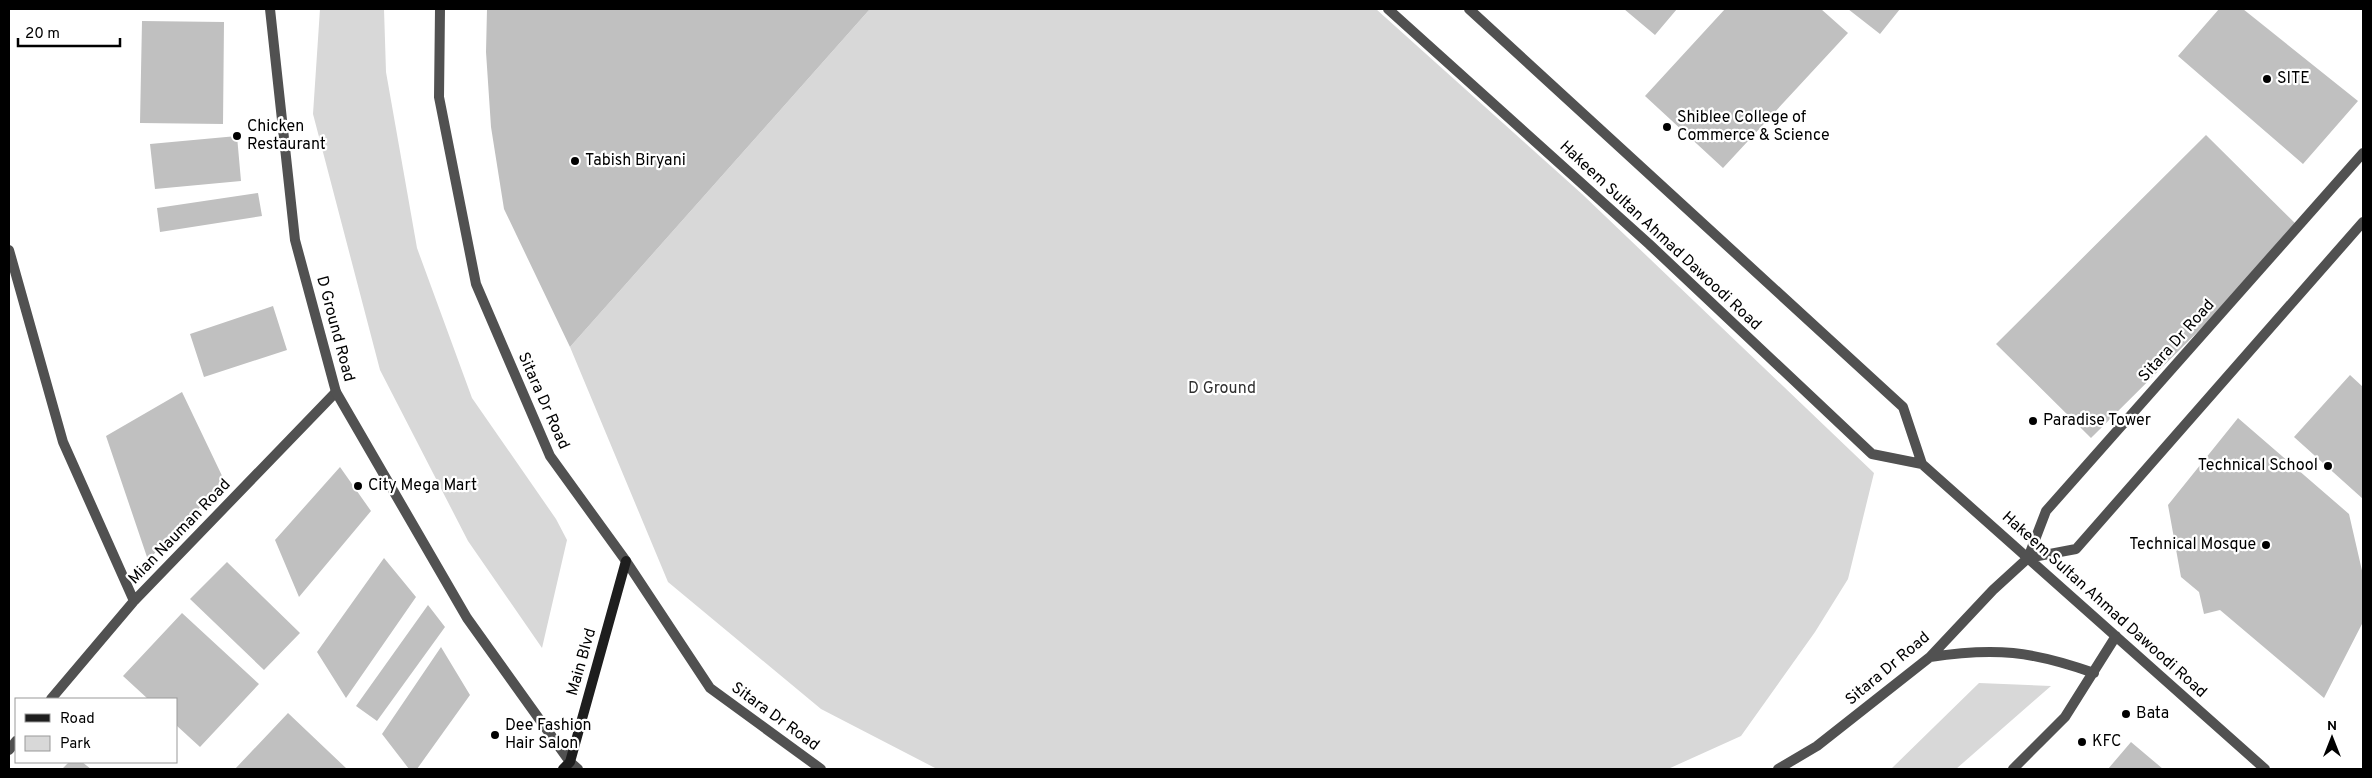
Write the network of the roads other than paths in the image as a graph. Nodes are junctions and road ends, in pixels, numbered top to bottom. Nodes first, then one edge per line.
1 (270, 9) edge
2 (440, 9) edge
3 (1388, 9) edge
4 (1469, 9) edge
5 (2363, 153) edge
6 (2363, 222) edge
7 (9, 250) edge
8 (336, 392) junction
9 (1922, 464) junction
10 (2028, 558) junction
11 (626, 561) junction
12 (134, 600) junction
13 (2116, 636) junction
14 (1930, 657) junction
15 (2094, 673) junction
16 (52, 698) edge
17 (570, 767) edge
18 (821, 769) edge
19 (1778, 769) edge
20 (2013, 769) edge
21 (2265, 769) edge

1 - 8 street, D Ground Road
2 - 11 street, Sitara Dr Road
3 - 9 street, Hakeem Sultan Ahmad Dawoodi Road
4 - 9 street, Hakeem Sultan Ahmad Dawoodi Road
5 - 10 street, Sitara Dr Road
6 - 10 street
7 - 12 street
8 - 12 street, Mian Nauman Road
8 - 17 street, D Ground Road
9 - 10 street, Hakeem Sultan Ahmad Dawoodi Road
10 - 13 street, Hakeem Sultan Ahmad Dawoodi Road
10 - 14 street, Sitara Dr Road
11 - 17 main road, Main Blvd
11 - 18 street, Sitara Dr Road
12 - 16 street, Mian Nauman Road
13 - 15 street
13 - 21 street, Hakeem Sultan Ahmad Dawoodi Road
14 - 15 street
14 - 19 street, Sitara Dr Road
15 - 20 street

